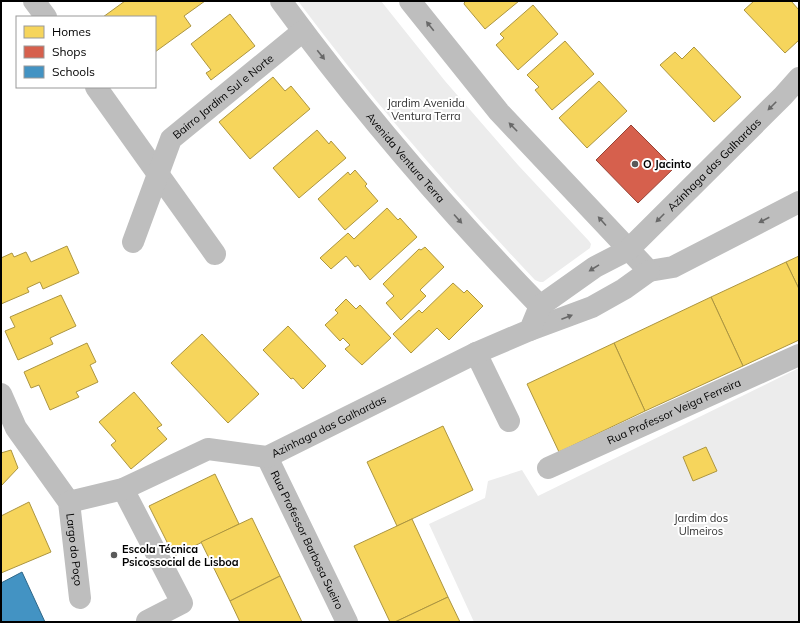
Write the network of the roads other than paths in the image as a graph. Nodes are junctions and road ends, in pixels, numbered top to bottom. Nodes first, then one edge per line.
1 (34, 1) edge
2 (281, 1) edge
3 (410, 1) edge
4 (45, 16) edge
5 (303, 31) junction
6 (799, 78) edge
7 (97, 88) edge
8 (158, 174) junction
9 (799, 202) edge
10 (133, 242) dead end
11 (628, 250) junction
12 (215, 254) dead end
13 (649, 270) junction
14 (540, 306) junction
15 (530, 330) junction
16 (476, 353) junction
17 (799, 355) edge
18 (1, 394) edge
19 (509, 421) dead end
20 (8, 431) edge
21 (267, 457) junction
22 (548, 468) dead end
23 (123, 489) junction
24 (69, 502) junction
25 (80, 598) dead end
26 (148, 622) edge
27 (347, 622) edge

1 - 4 street
2 - 5 street, Avenida Ventura Terra
11 -> 3 street
5 - 8 street, Bairro Jardim Sul e Norte
5 -> 14 street, Avenida Ventura Terra
6 -> 11 street, Azinhaga das Galhardas
7 - 8 street
8 - 10 street, Bairro Jardim Sul e Norte
8 - 12 street
9 -> 13 street
11 - 13 street
11 -> 14 street, Azinhaga das Galhardas
15 -> 13 street, Azinhaga das Galhardas
14 - 15 street
15 - 16 street, Azinhaga das Galhardas
16 - 19 street
16 - 21 street, Azinhaga das Galhardas
17 - 22 street, Rua Professor Veiga Ferreira
18 - 20 street, Largo do Poço
20 - 24 street, Largo do Poço
21 - 23 street, Azinhaga das Galhardas
21 - 27 street, Rua Professor Barbosa Sueiro
23 - 24 street, Largo do Poço
23 - 26 street
24 - 25 street, Largo do Poço

